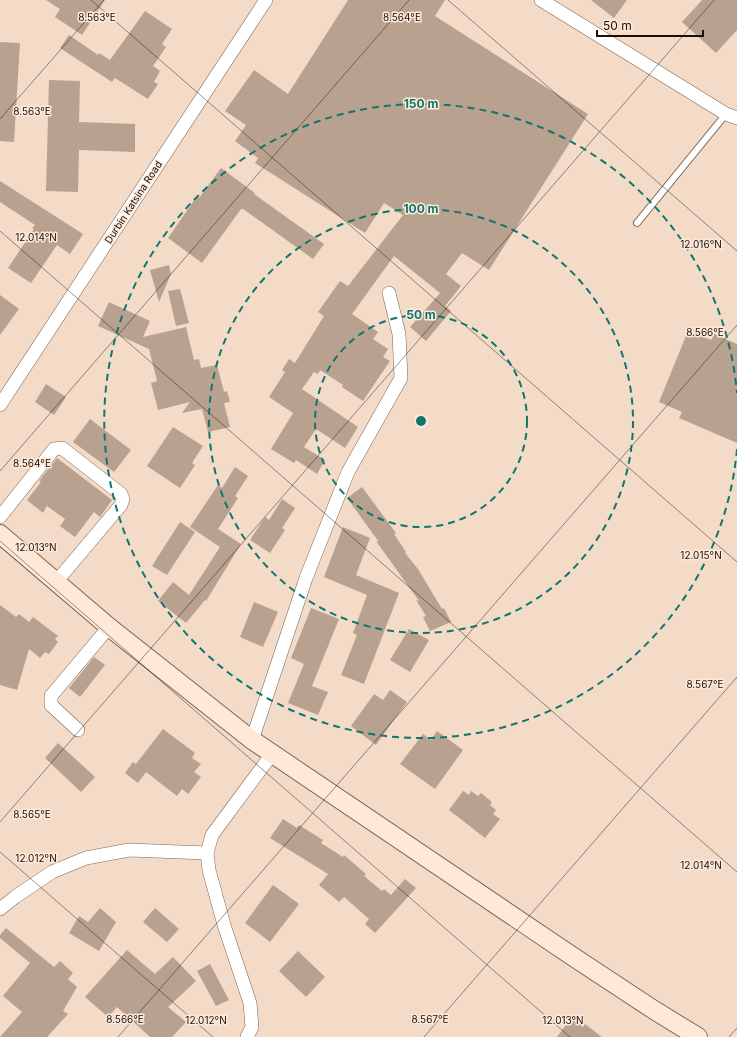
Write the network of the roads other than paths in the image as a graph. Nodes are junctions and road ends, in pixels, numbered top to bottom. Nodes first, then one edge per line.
1 (266, 0) edge
2 (541, 0) edge
3 (731, 116) edge
4 (637, 223) dead end
5 (389, 294) dead end
6 (0, 405) edge
7 (0, 517) edge
8 (0, 534) edge
9 (56, 582) junction
10 (109, 628) junction
11 (78, 730) dead end
12 (252, 740) junction
13 (272, 754) junction
14 (206, 853) junction
15 (0, 909) edge
16 (247, 1037) edge
17 (698, 1037) edge

1 - 6 street, Durbin Katsina Road
2 - 3 street
3 - 4 lane
5 - 12 street
7 - 9 street
8 - 9 street
9 - 10 street
10 - 11 street
10 - 12 street
12 - 13 street
13 - 14 street
13 - 17 street
14 - 15 street
14 - 16 street

